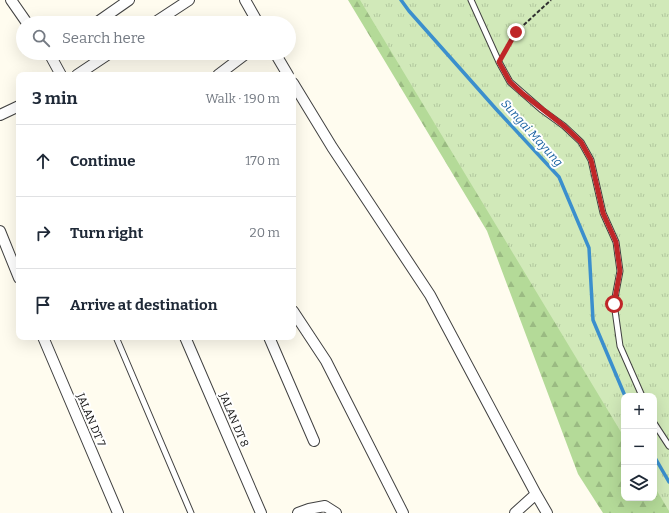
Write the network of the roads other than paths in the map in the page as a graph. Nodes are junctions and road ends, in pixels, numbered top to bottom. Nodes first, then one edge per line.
1 (11, 0) edge
2 (129, 0) edge
3 (189, 0) edge
4 (245, 0) edge
5 (470, 0) edge
6 (23, 16) edge
7 (106, 16) edge
8 (165, 16) edge
9 (254, 16) edge
10 (54, 60) edge
11 (100, 60) edge
12 (238, 60) edge
13 (279, 60) edge
14 (60, 72) edge
15 (82, 72) edge
16 (222, 72) edge
17 (286, 72) edge
18 (296, 88) edge
19 (16, 107) edge
20 (0, 115) edge
21 (0, 231) edge
22 (16, 271) edge
23 (296, 316) edge
24 (44, 340) edge
25 (117, 340) edge
26 (186, 340) edge
27 (270, 340) edge
28 (641, 393) edge
29 (657, 428) edge
30 (314, 441) dead end
31 (669, 446) edge
32 (536, 494) junction
33 (118, 513) edge
34 (191, 513) edge
35 (261, 513) edge
36 (298, 513) edge
37 (336, 513) edge
38 (403, 513) edge
39 (515, 513) edge
40 (547, 513) edge

1 - 6 street
2 - 7 street
3 - 8 street
4 - 9 street
5 - 28 lane
10 - 14 street
11 - 15 street
12 - 16 street
13 - 17 street
18 - 32 street
19 - 20 street
21 - 22 street
23 - 38 street
24 - 33 street, JALAN DT 7
25 - 34 lane
26 - 35 street, JALAN DT 8
27 - 30 street
29 - 31 lane
32 - 39 street
32 - 40 street
36 - 37 street

